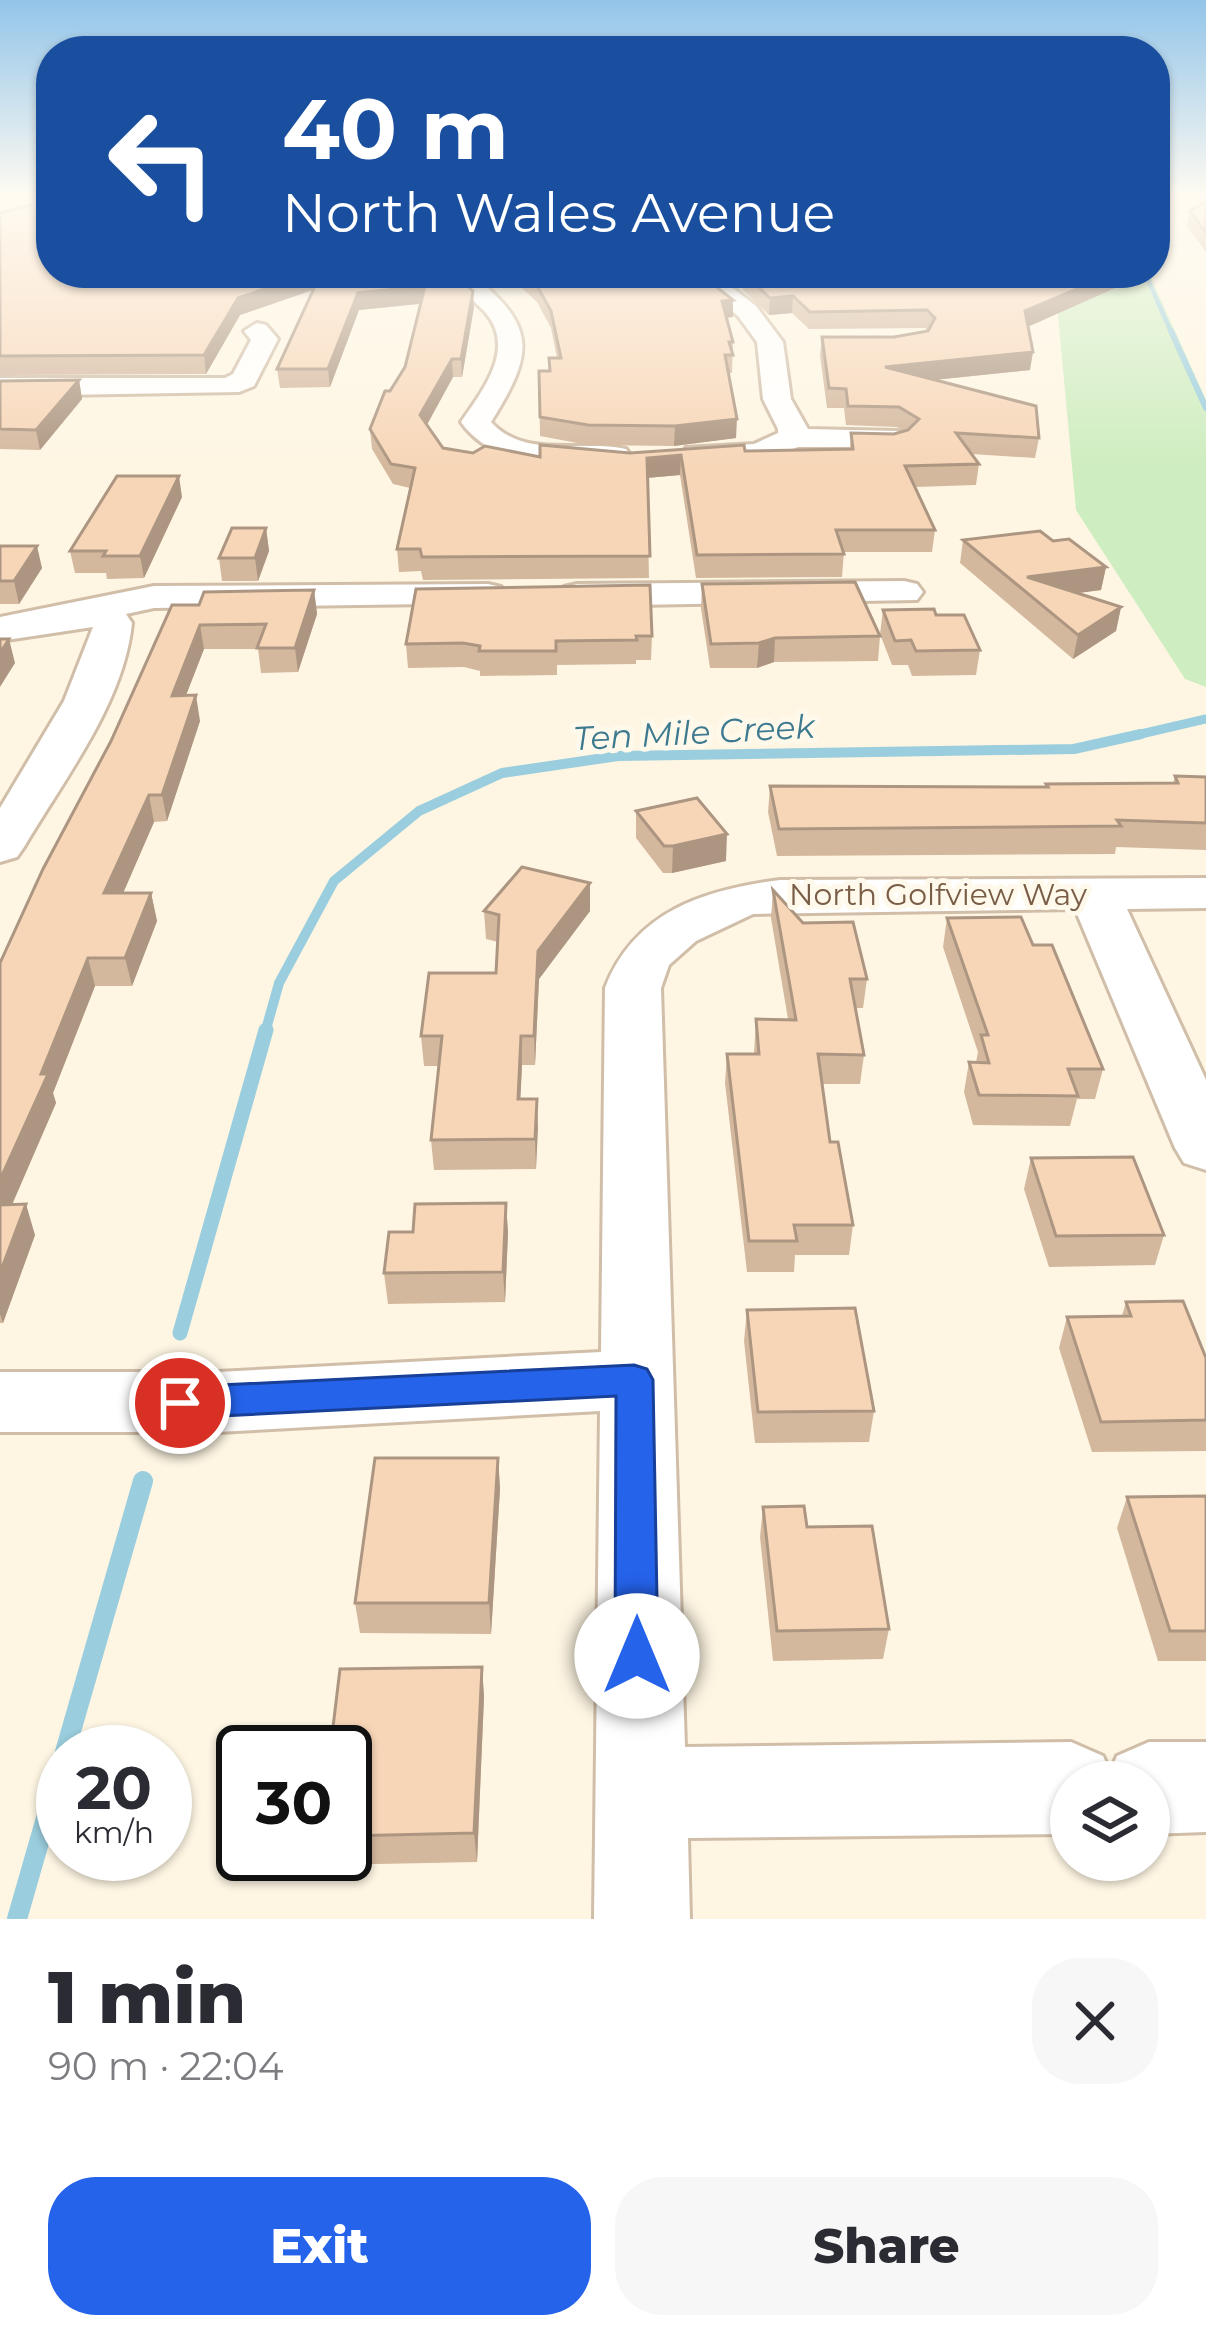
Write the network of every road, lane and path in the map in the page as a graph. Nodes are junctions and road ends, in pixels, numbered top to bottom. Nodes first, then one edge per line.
1 (475, 288) edge
2 (717, 288) edge
3 (257, 331) dead end
4 (0, 363) edge
5 (11, 387) edge
6 (794, 438) junction
7 (898, 440) edge
8 (904, 592) dead end
9 (96, 613) junction
10 (0, 628) edge
11 (15, 796) edge
12 (0, 847) edge
13 (1206, 892) edge
14 (1094, 893) junction
15 (1206, 1148) edge
16 (634, 1380) junction
17 (0, 1402) edge
18 (1206, 1787) edge
19 (1170, 1788) edge
20 (1050, 1789) edge
21 (638, 1793) junction
22 (642, 1919) edge

1 - 6 street
2 - 6 street
3 - 5 street
4 - 5 street
6 - 7 street
8 - 9 street
9 - 10 street
9 - 11 street
11 - 12 street
13 - 14 street, North Golfview Way
14 - 15 street
14 - 16 street, North Golfview Way
16 - 17 street
16 - 21 street
18 - 19 street
20 - 21 street
21 - 22 street

